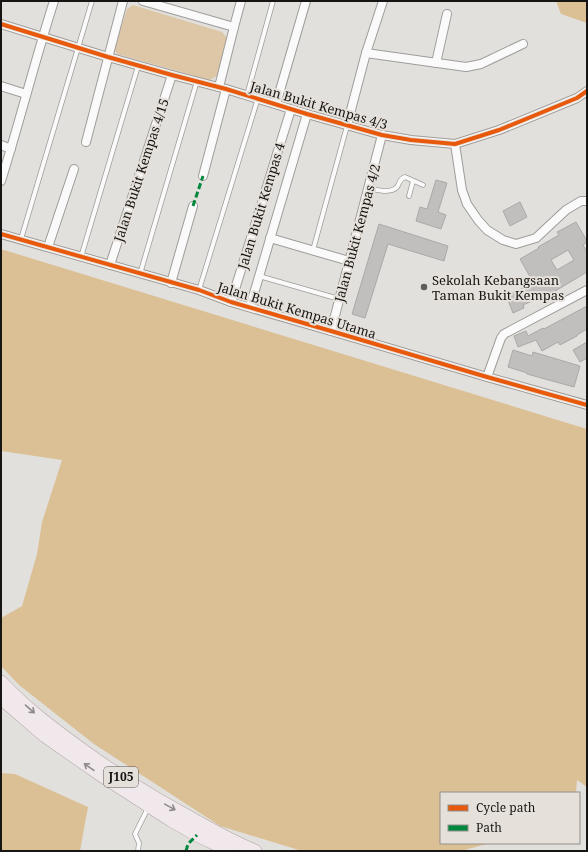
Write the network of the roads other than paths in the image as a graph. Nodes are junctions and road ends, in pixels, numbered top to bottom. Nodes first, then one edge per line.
1 (54, 1) edge
2 (92, 1) edge
3 (124, 1) edge
4 (143, 1) edge
5 (241, 1) edge
6 (273, 1) edge
7 (306, 1) edge
8 (383, 1) edge
9 (447, 14) dead end
10 (1, 24) edge
11 (234, 27) junction
12 (42, 37) junction
13 (523, 44) dead end
14 (78, 48) junction
15 (366, 53) junction
16 (108, 57) junction
17 (436, 63) junction
18 (138, 65) junction
19 (172, 75) junction
20 (197, 81) junction
21 (1, 86) edge
22 (222, 88) junction
23 (587, 92) edge
24 (26, 94) junction
25 (247, 95) junction
26 (258, 98) junction
27 (276, 104) junction
28 (291, 109) junction
29 (307, 114) junction
30 (347, 125) junction
31 (382, 135) junction
32 (86, 142) dead end
33 (455, 144) junction
34 (1, 145) edge
35 (11, 149) junction
36 (74, 169) dead end
37 (203, 176) dead end
38 (1, 181) edge
39 (414, 181) junction
40 (423, 185) dead end
41 (368, 188) junction
42 (409, 196) dead end
43 (587, 200) edge
44 (193, 206) dead end
45 (1, 234) edge
46 (270, 238) junction
47 (21, 240) junction
48 (48, 248) junction
49 (313, 251) junction
50 (81, 257) junction
51 (349, 261) junction
52 (110, 265) junction
53 (140, 274) junction
54 (259, 276) junction
55 (171, 283) junction
56 (199, 290) junction
57 (587, 290) edge
58 (339, 299) junction
59 (231, 302) junction
60 (250, 307) junction
61 (331, 331) junction
62 (487, 377) junction
63 (587, 404) edge
64 (1, 682) edge
65 (1, 698) edge
66 (149, 806) junction
67 (226, 850) edge
68 (138, 851) edge
69 (255, 851) edge

1 - 12 street
2 - 14 lane
3 - 16 street
4 - 11 street
5 - 11 street
6 - 25 lane
7 - 27 street
8 - 15 street
9 - 17 street
10 - 12 street, Jalan Bukit Kempas 4/3
11 - 22 street
12 - 14 street, Jalan Bukit Kempas 4/3
12 - 24 street
13 - 17 street
14 - 16 street, Jalan Bukit Kempas 4/3
14 - 47 lane
15 - 17 street
15 - 30 street
16 - 18 street, Jalan Bukit Kempas 4/3
16 - 32 street
18 - 19 street, Jalan Bukit Kempas 4/3
18 - 50 lane
19 - 20 street, Jalan Bukit Kempas 4/3
19 - 52 street, Jalan Bukit Kempas 4/15
20 - 22 street, Jalan Bukit Kempas 4/3
20 - 53 lane
21 - 24 street
22 - 25 street, Jalan Bukit Kempas 4/3
22 - 37 street
23 - 33 street, Jalan Bukit Kempas 4/3
24 - 35 street
25 - 26 street, Jalan Bukit Kempas 4/3
26 - 27 street, Jalan Bukit Kempas 4/3
26 - 56 lane
27 - 28 street, Jalan Bukit Kempas 4/3
28 - 29 street, Jalan Bukit Kempas 4/3
28 - 59 street, Jalan Bukit Kempas 4
29 - 30 street, Jalan Bukit Kempas 4/3
29 - 46 street, Jalan Bukit Kempas 4
30 - 31 street, Jalan Bukit Kempas 4/3
30 - 49 lane
31 - 33 street, Jalan Bukit Kempas 4/3
31 - 41 street, Jalan Bukit Kempas 4/2
33 - 43 street
34 - 35 street
35 - 38 street
36 - 48 street
39 - 40 lane
39 - 41 lane
39 - 42 lane
41 - 51 street, Jalan Bukit Kempas 4/2
44 - 55 street
45 - 47 street, Jalan Bukit Kempas Utama
46 - 49 street
46 - 54 street, Jalan Bukit Kempas 4
47 - 48 street, Jalan Bukit Kempas Utama
48 - 50 street, Jalan Bukit Kempas Utama
49 - 51 street
50 - 52 street, Jalan Bukit Kempas Utama
51 - 58 street, Jalan Bukit Kempas 4/2
52 - 53 street, Jalan Bukit Kempas Utama
53 - 55 street, Jalan Bukit Kempas Utama
54 - 58 lane
54 - 60 street, Jalan Bukit Kempas 4
55 - 56 street, Jalan Bukit Kempas Utama
56 - 59 street, Jalan Bukit Kempas Utama
57 - 62 street
58 - 61 street, Jalan Bukit Kempas 4/2
59 - 60 street, Jalan Bukit Kempas Utama
60 - 61 street, Jalan Bukit Kempas Utama
61 - 62 street, Jalan Bukit Kempas Utama
62 - 63 street, Jalan Bukit Kempas Utama
64 -> 69 main road, J105
66 -> 65 main road, J105
66 - 67 main road, J105
66 - 68 lane

